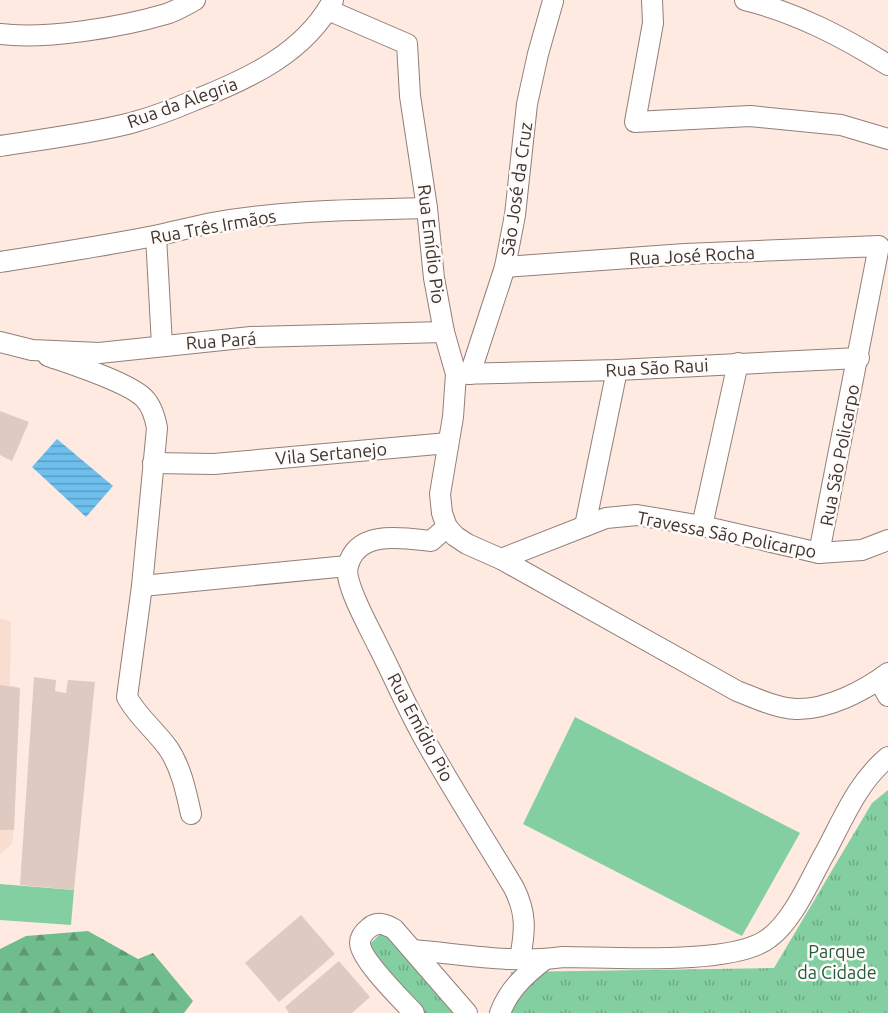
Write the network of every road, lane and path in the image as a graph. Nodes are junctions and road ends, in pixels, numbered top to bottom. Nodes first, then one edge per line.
1 (195, 0) edge
2 (652, 0) edge
3 (745, 0) edge
4 (553, 1) edge
5 (330, 5) edge
6 (0, 34) edge
7 (888, 65) edge
8 (888, 139) edge
9 (0, 146) edge
10 (427, 208) junction
11 (156, 236) junction
12 (879, 246) joint
13 (0, 262) edge
14 (505, 267) junction
15 (881, 271) edge
16 (444, 332) junction
17 (0, 342) edge
18 (162, 345) junction
19 (32, 350) junction
20 (859, 358) junction
21 (738, 363) junction
22 (617, 370) junction
23 (463, 374) junction
24 (448, 443) junction
25 (153, 463) junction
26 (585, 526) junction
27 (702, 526) junction
28 (447, 527) junction
29 (888, 540) edge
30 (819, 553) junction
31 (501, 559) junction
32 (347, 566) junction
33 (142, 586) junction
34 (885, 683) edge
35 (888, 757) edge
36 (191, 814) dead end
37 (413, 950) junction
38 (520, 959) junction
39 (544, 960) junction
40 (410, 1012) edge
41 (467, 1013) edge
42 (500, 1013) edge

1 - 6 street
2 - 8 street
3 - 7 street
4 - 14 street, São José da Cruz
5 - 9 street, Rua da Alegria
5 - 10 street, Rua Emídio Pio
10 - 11 street, Rua Três Irmãos
10 - 16 street, Rua Emídio Pio
11 - 13 street, Rua Três Irmãos
11 - 18 street
12 - 14 street, Rua José Rocha
12 - 15 street, Rua São Policarpo
14 - 23 street, São José da Cruz
15 - 20 street, Rua São Policarpo
16 - 18 street, Rua Pará
16 - 23 street, Rua Emídio Pio
17 - 19 street, Rua Pará
18 - 19 street, Rua Pará
19 - 25 street
20 - 21 street, Rua São Raui
20 - 30 street, Rua São Policarpo
21 - 22 street, Rua São Raui
21 - 27 street
22 - 23 street, Rua São Raui
22 - 26 street
23 - 24 street, Rua Emídio Pio
24 - 25 street, Vila Sertanejo
24 - 28 street, Rua Emídio Pio
25 - 33 street
26 - 27 street, Travessa São Policarpo
26 - 31 street, Travessa São Policarpo
27 - 30 street, Travessa São Policarpo
28 - 31 street
28 - 32 street
29 - 30 street, Travessa São Policarpo
31 - 34 street
32 - 33 street
32 - 38 street, Rua Emídio Pio
33 - 36 street
35 - 39 street
37 - 38 street
37 - 40 street
37 - 41 street
38 - 39 street
39 - 42 street

